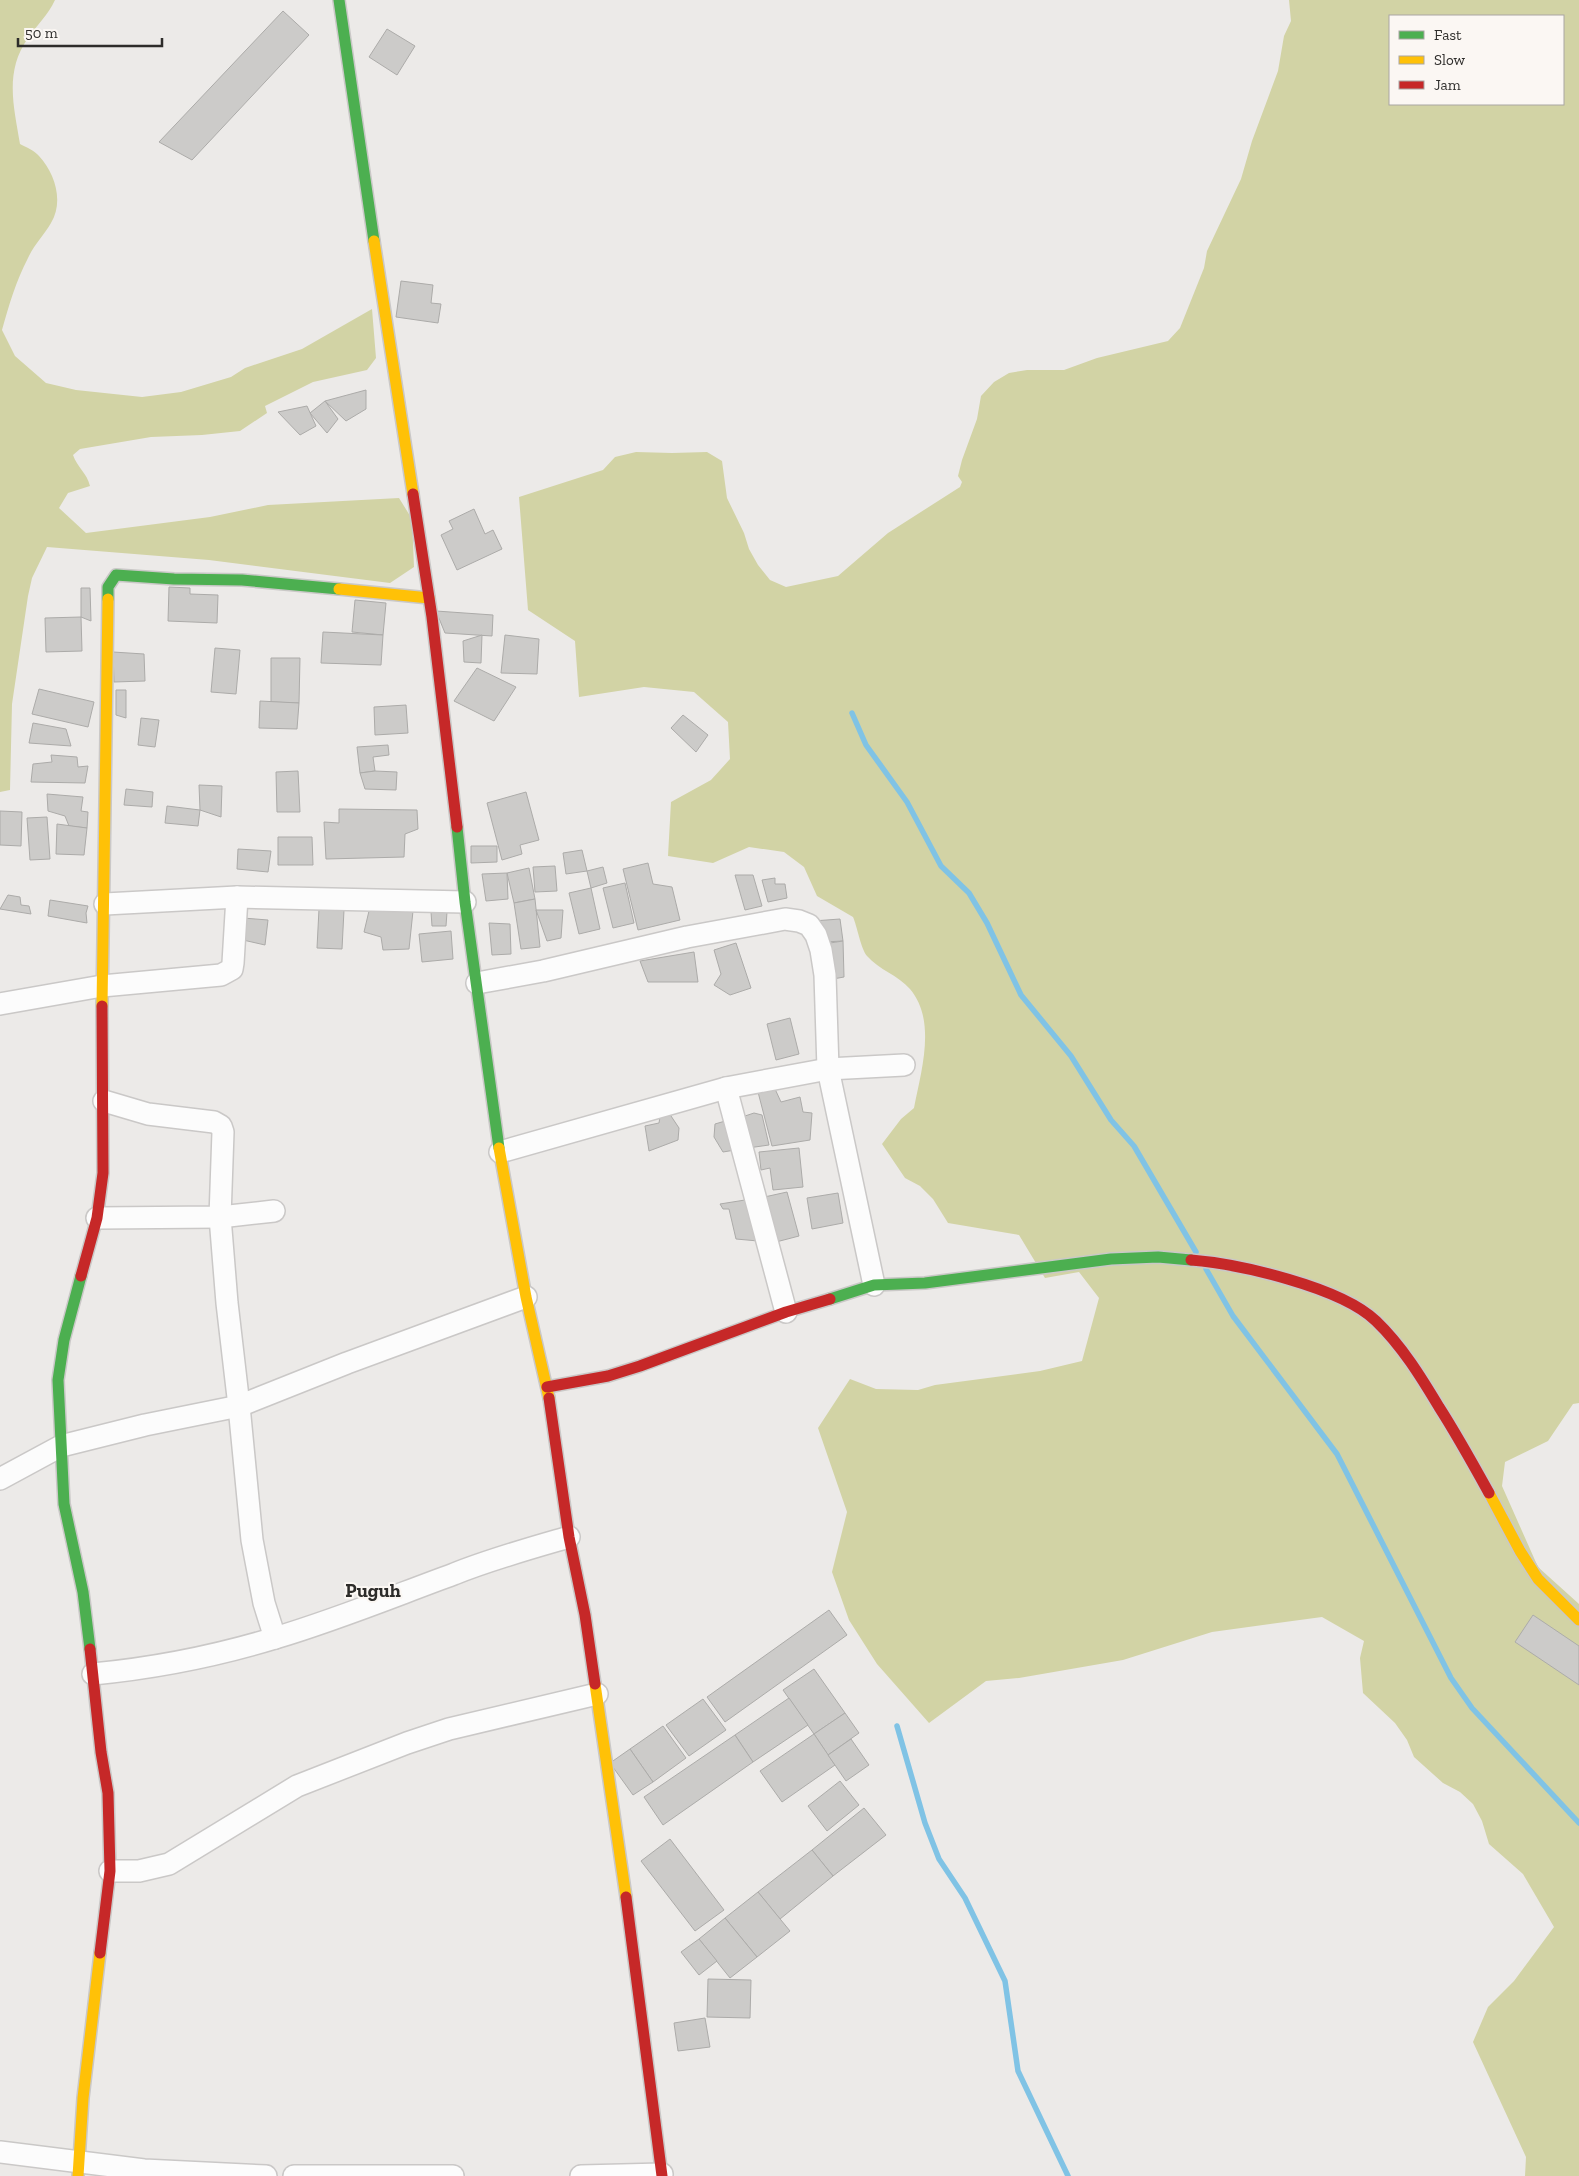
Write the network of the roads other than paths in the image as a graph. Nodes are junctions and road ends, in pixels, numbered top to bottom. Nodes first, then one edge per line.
1 (339, 0) edge
2 (429, 598) junction
3 (237, 898) junction
4 (465, 902) junction
5 (105, 904) junction
6 (477, 984) junction
7 (102, 986) junction
8 (0, 1004) edge
9 (904, 1064) dead end
10 (828, 1069) junction
11 (726, 1088) junction
12 (104, 1101) junction
13 (500, 1152) junction
14 (274, 1211) dead end
15 (220, 1217) junction
16 (97, 1218) junction
17 (874, 1285) junction
18 (526, 1297) junction
19 (786, 1312) junction
20 (547, 1388) junction
21 (240, 1406) junction
22 (61, 1446) junction
23 (0, 1479) edge
24 (569, 1536) junction
25 (1579, 1620) edge
26 (274, 1638) junction
27 (93, 1674) junction
28 (597, 1694) junction
29 (110, 1871) junction
30 (0, 2152) edge
31 (79, 2168) edge
32 (662, 2175) edge
33 (266, 2176) edge
34 (294, 2176) edge
35 (453, 2176) edge
36 (581, 2176) edge

1 - 2 street
2 - 4 street
2 - 5 street
3 - 4 street
3 - 5 street
3 - 7 street
4 - 6 street
5 - 7 street
6 - 10 street
6 - 13 street
7 - 8 street
7 - 12 street
9 - 10 street
10 - 11 street
10 - 17 street
11 - 13 street
11 - 19 street
12 - 15 street
12 - 16 street
13 - 18 street
14 - 15 street
15 - 16 street
15 - 21 street
16 - 22 street
17 - 19 street
17 - 25 street
18 - 20 street
18 - 21 street
19 - 20 street
20 - 24 street
21 - 22 street
21 - 26 street
22 - 23 street
22 - 27 street
24 - 26 street
24 - 28 street
26 - 27 street
27 - 29 street
28 - 29 street
28 - 32 street
29 - 31 street
30 - 31 street
31 - 33 street
32 - 36 street
34 - 35 street

